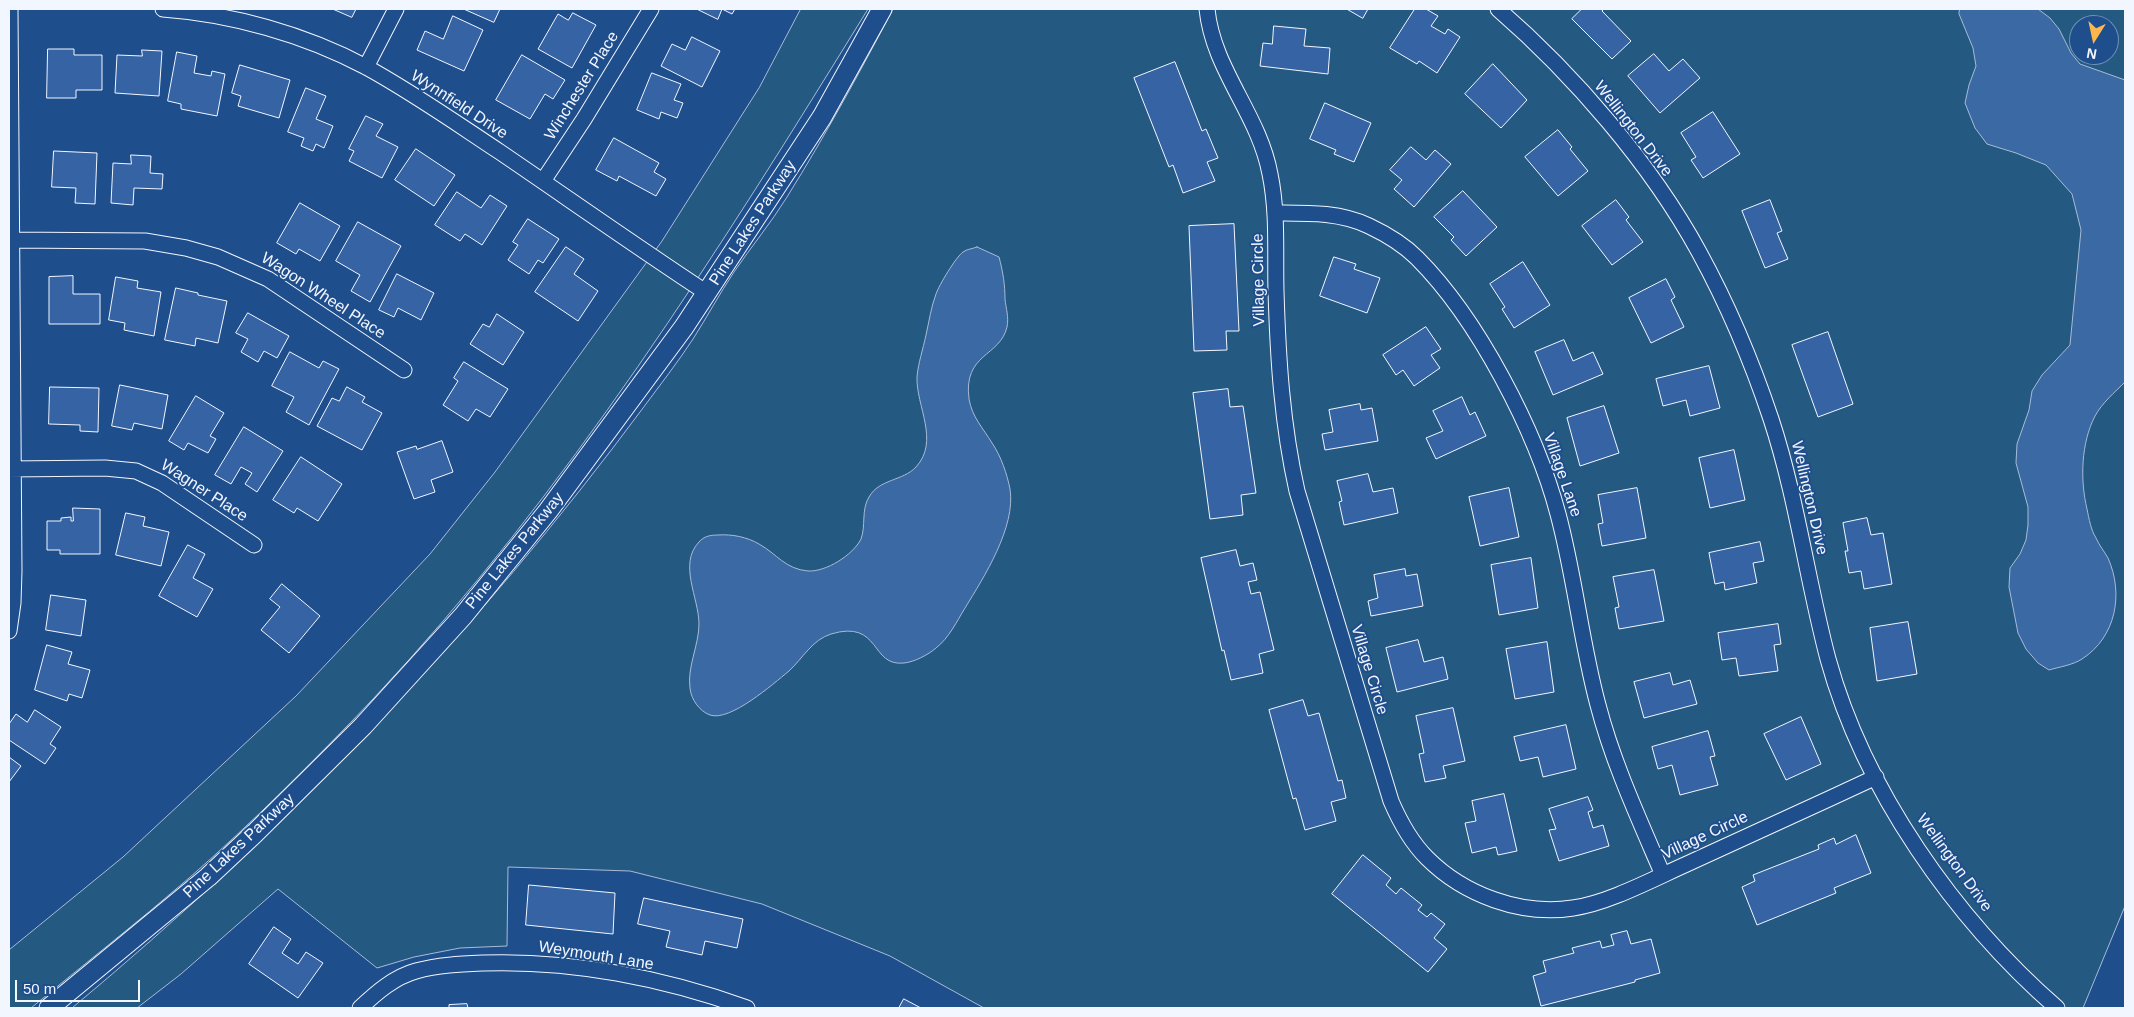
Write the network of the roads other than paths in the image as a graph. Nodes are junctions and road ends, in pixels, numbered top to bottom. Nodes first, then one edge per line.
1 (10, 9) edge
2 (163, 9) edge
3 (396, 9) edge
4 (651, 9) edge
5 (882, 9) edge
6 (1208, 9) edge
7 (1498, 9) edge
8 (366, 67) junction
9 (543, 181) junction
10 (1276, 213) junction
11 (10, 240) edge
12 (707, 293) junction
13 (404, 370) dead end
14 (11, 469) edge
15 (254, 545) dead end
16 (9, 631) edge
17 (1876, 777) junction
18 (1663, 875) junction
19 (49, 1008) edge
20 (360, 1008) edge
21 (747, 1008) edge
22 (2057, 1008) edge

1 - 11 street
2 - 8 street, Wynnfield Drive
3 - 8 street
4 - 9 street, Winchester Place
5 - 12 street, Pine Lakes Parkway
6 - 10 street, Village Circle
7 - 17 street, Wellington Drive
8 - 9 street, Wynnfield Drive
9 - 12 street, Wynnfield Drive
10 - 18 street, Village Lane
10 - 18 street, Village Circle
11 - 13 street, Wagon Wheel Place
11 - 14 street
12 - 19 street, Pine Lakes Parkway
14 - 15 street, Wagner Place
14 - 16 street
17 - 18 street, Village Circle
17 - 22 street, Wellington Drive
20 - 21 street, Weymouth Lane

